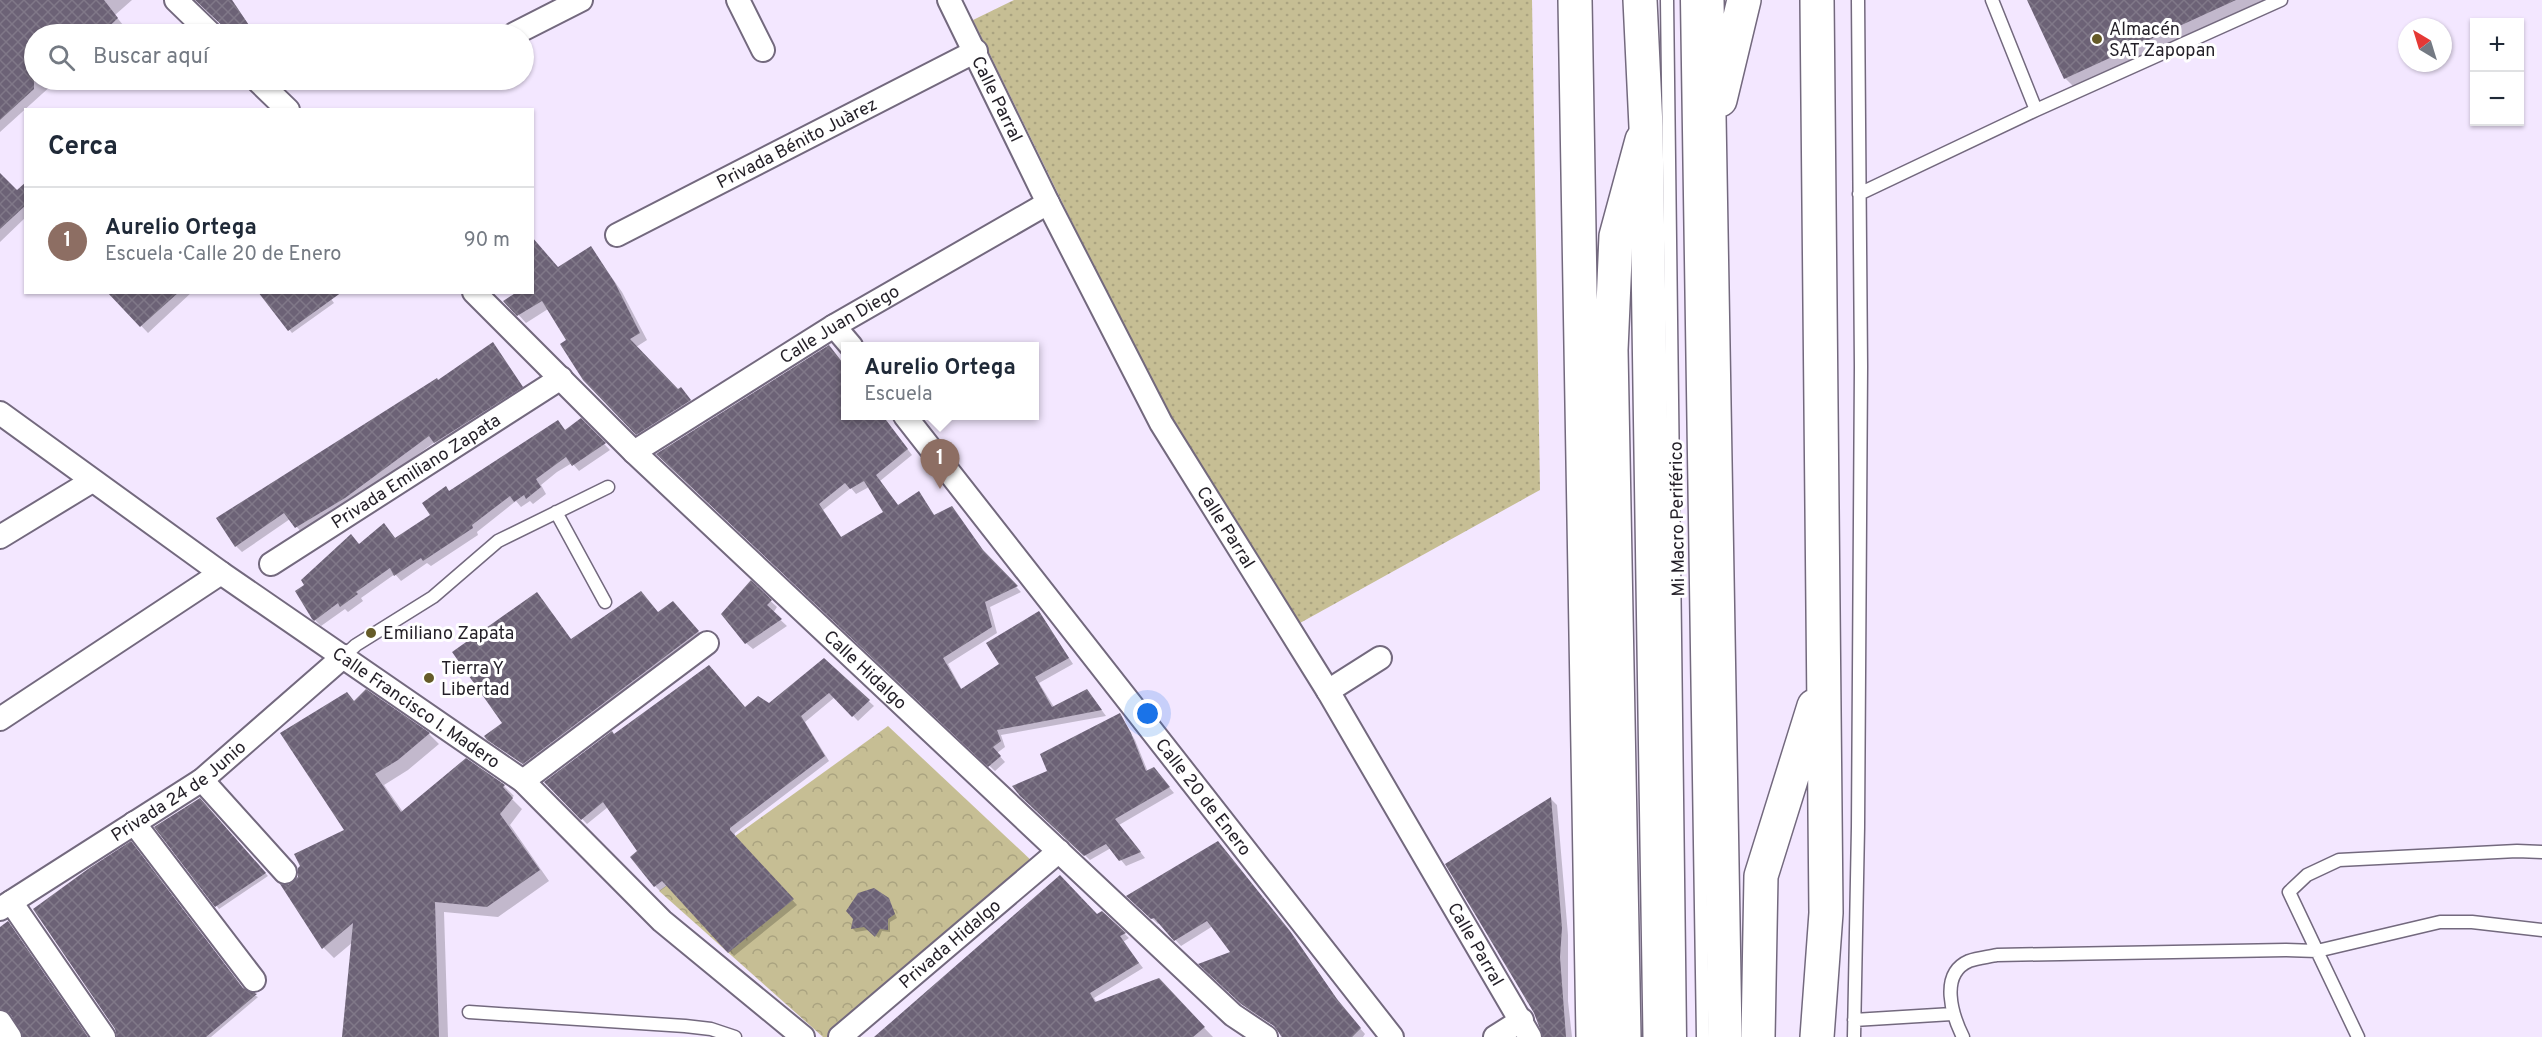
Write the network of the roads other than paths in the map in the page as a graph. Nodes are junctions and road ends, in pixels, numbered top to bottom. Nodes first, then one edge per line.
1 (176, 0) edge
2 (580, 0) edge
3 (738, 0) edge
4 (949, 0) edge
5 (1575, 0) edge
6 (1640, 0) edge
7 (1667, 0) edge
8 (1687, 0) edge
9 (1707, 0) edge
10 (1744, 0) edge
11 (1817, 0) edge
12 (1858, 0) edge
13 (1992, 0) edge
14 (2281, 0) edge
15 (201, 24) edge
16 (533, 24) edge
17 (763, 50) dead end
18 (976, 51) junction
19 (267, 90) edge
20 (286, 108) edge
21 (2036, 110) junction
22 (1646, 127) junction
23 (1710, 142) junction
24 (1859, 194) junction
25 (1048, 204) junction
26 (617, 235) dead end
27 (476, 294) edge
28 (834, 326) junction
29 (847, 342) edge
30 (561, 378) junction
31 (0, 413) edge
32 (908, 420) edge
33 (634, 452) junction
34 (92, 481) junction
35 (608, 487) dead end
36 (556, 512) junction
37 (1615, 532) junction
38 (0, 537) edge
39 (271, 564) dead end
40 (221, 573) junction
41 (605, 602) dead end
42 (707, 643) dead end
43 (344, 656) junction
44 (1380, 658) dead end
45 (1586, 658) junction
46 (1823, 678) junction
47 (1328, 691) junction
48 (0, 719) edge
49 (202, 780) junction
50 (523, 781) junction
51 (134, 823) junction
52 (1059, 851) junction
53 (2542, 852) edge
54 (285, 873) dead end
55 (6, 905) edge
56 (2542, 930) edge
57 (2317, 951) junction
58 (254, 980) dead end
59 (469, 1012) dead end
60 (1952, 1014) junction
61 (1854, 1020) junction
62 (0, 1022) edge
63 (1526, 1029) edge
64 (9, 1037) edge
65 (104, 1037) edge
66 (735, 1037) edge
67 (803, 1037) edge
68 (840, 1037) edge
69 (1266, 1037) edge
70 (1392, 1037) edge
71 (1495, 1037) edge
72 (1593, 1037) edge
73 (1624, 1037) edge
74 (1660, 1037) edge
75 (1680, 1037) edge
76 (1703, 1037) edge
77 (1725, 1037) edge
78 (1758, 1037) edge
79 (1817, 1037) edge
80 (1854, 1037) edge
81 (1963, 1037) edge
82 (2358, 1037) edge

1 - 15 street
2 - 16 street
3 - 17 street
4 - 18 street, Calle Parral
5 - 45 main road
6 - 22 main road
7 - 75 lane, Mi Macro Periférico
8 - 76 lane, Mi Macro Periférico
9 - 23 main road
10 - 23 main road
11 - 46 main road
12 - 24 lane
13 - 21 lane
14 - 21 lane
18 - 25 street, Calle Parral
18 - 26 street, Privada Bénito Juàrez
19 - 20 street
21 - 24 lane
22 - 37 main road
22 - 74 main road
23 - 77 main road
24 - 61 lane
25 - 28 street, Calle Juan Diego
25 - 47 street, Calle Parral
27 - 30 street, Calle Hidalgo
28 - 29 street
28 - 33 street, Calle Juan Diego
30 - 33 street, Calle Hidalgo
30 - 39 street, Privada Emiliano Zapata
31 - 34 street, Calle Francisco I. Madero
32 - 70 street, Calle 20 de Enero
33 - 52 street, Calle Hidalgo
34 - 38 street
34 - 40 street, Calle Francisco I. Madero
35 - 36 lane
36 - 41 lane
36 - 43 lane
37 - 45 main road
37 - 73 main road
40 - 43 street, Calle Francisco I. Madero
40 - 48 street
42 - 50 street
43 - 49 street, Privada 24 de Junio
43 - 50 street, Calle Francisco I. Madero
44 - 47 street
45 - 72 main road
46 - 78 main road
46 - 79 main road
47 - 63 street, Calle Parral
49 - 51 street, Privada 24 de Junio
49 - 54 street
50 - 67 street, Calle Francisco I. Madero
51 - 55 street, Privada 24 de Junio
51 - 58 street
52 - 68 street, Privada Hidalgo
52 - 69 street, Calle Hidalgo
53 - 57 lane
55 - 65 street
56 - 57 lane
57 - 60 lane
57 - 82 lane
59 - 66 lane
60 - 61 lane
60 - 81 lane
61 - 80 lane
62 - 64 street
63 - 71 street

